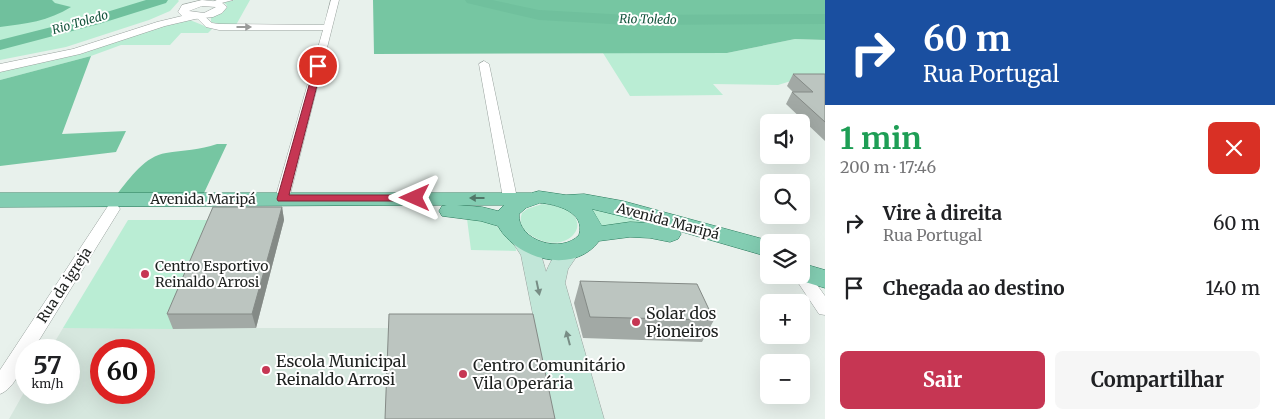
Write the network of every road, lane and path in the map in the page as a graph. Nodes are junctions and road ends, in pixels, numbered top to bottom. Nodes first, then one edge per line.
1 (229, 0) edge
2 (336, 0) edge
3 (214, 3) junction
4 (186, 4) edge
5 (197, 16) junction
6 (328, 28) junction
7 (0, 63) edge
8 (484, 64) dead end
9 (0, 68) edge
10 (518, 198) junction
11 (282, 199) junction
12 (0, 200) edge
13 (566, 201) junction
14 (113, 209) junction
15 (0, 211) edge
16 (506, 221) junction
17 (591, 235) junction
18 (523, 243) junction
19 (760, 246) edge
20 (571, 250) junction
21 (760, 259) edge
22 (810, 260) edge
23 (825, 264) edge
24 (810, 275) edge
25 (825, 279) edge
26 (808, 284) edge
27 (825, 309) edge
28 (0, 386) edge
29 (568, 419) edge
30 (590, 419) edge

1 - 3 street
2 - 6 street
3 - 4 street
3 - 5 street
4 - 5 street
4 - 7 street
5 -> 6 street
5 - 9 street
6 - 11 street
8 - 10 street
10 -> 11 main road, Avenida Maripá
10 - 13 main road
10 - 16 main road
11 - 12 main road, Avenida Maripá
13 - 17 main road
13 - 19 main road, Avenida Maripá
14 - 15 main road, Avenida Maripá
14 - 16 main road, Avenida Maripá
14 - 28 street, Rua da igreja
16 - 18 main road
17 - 20 main road
17 - 21 main road, Avenida Maripá
18 - 20 main road
18 -> 29 main road
30 -> 20 main road
22 - 23 main road
24 - 25 main road
26 - 27 street

